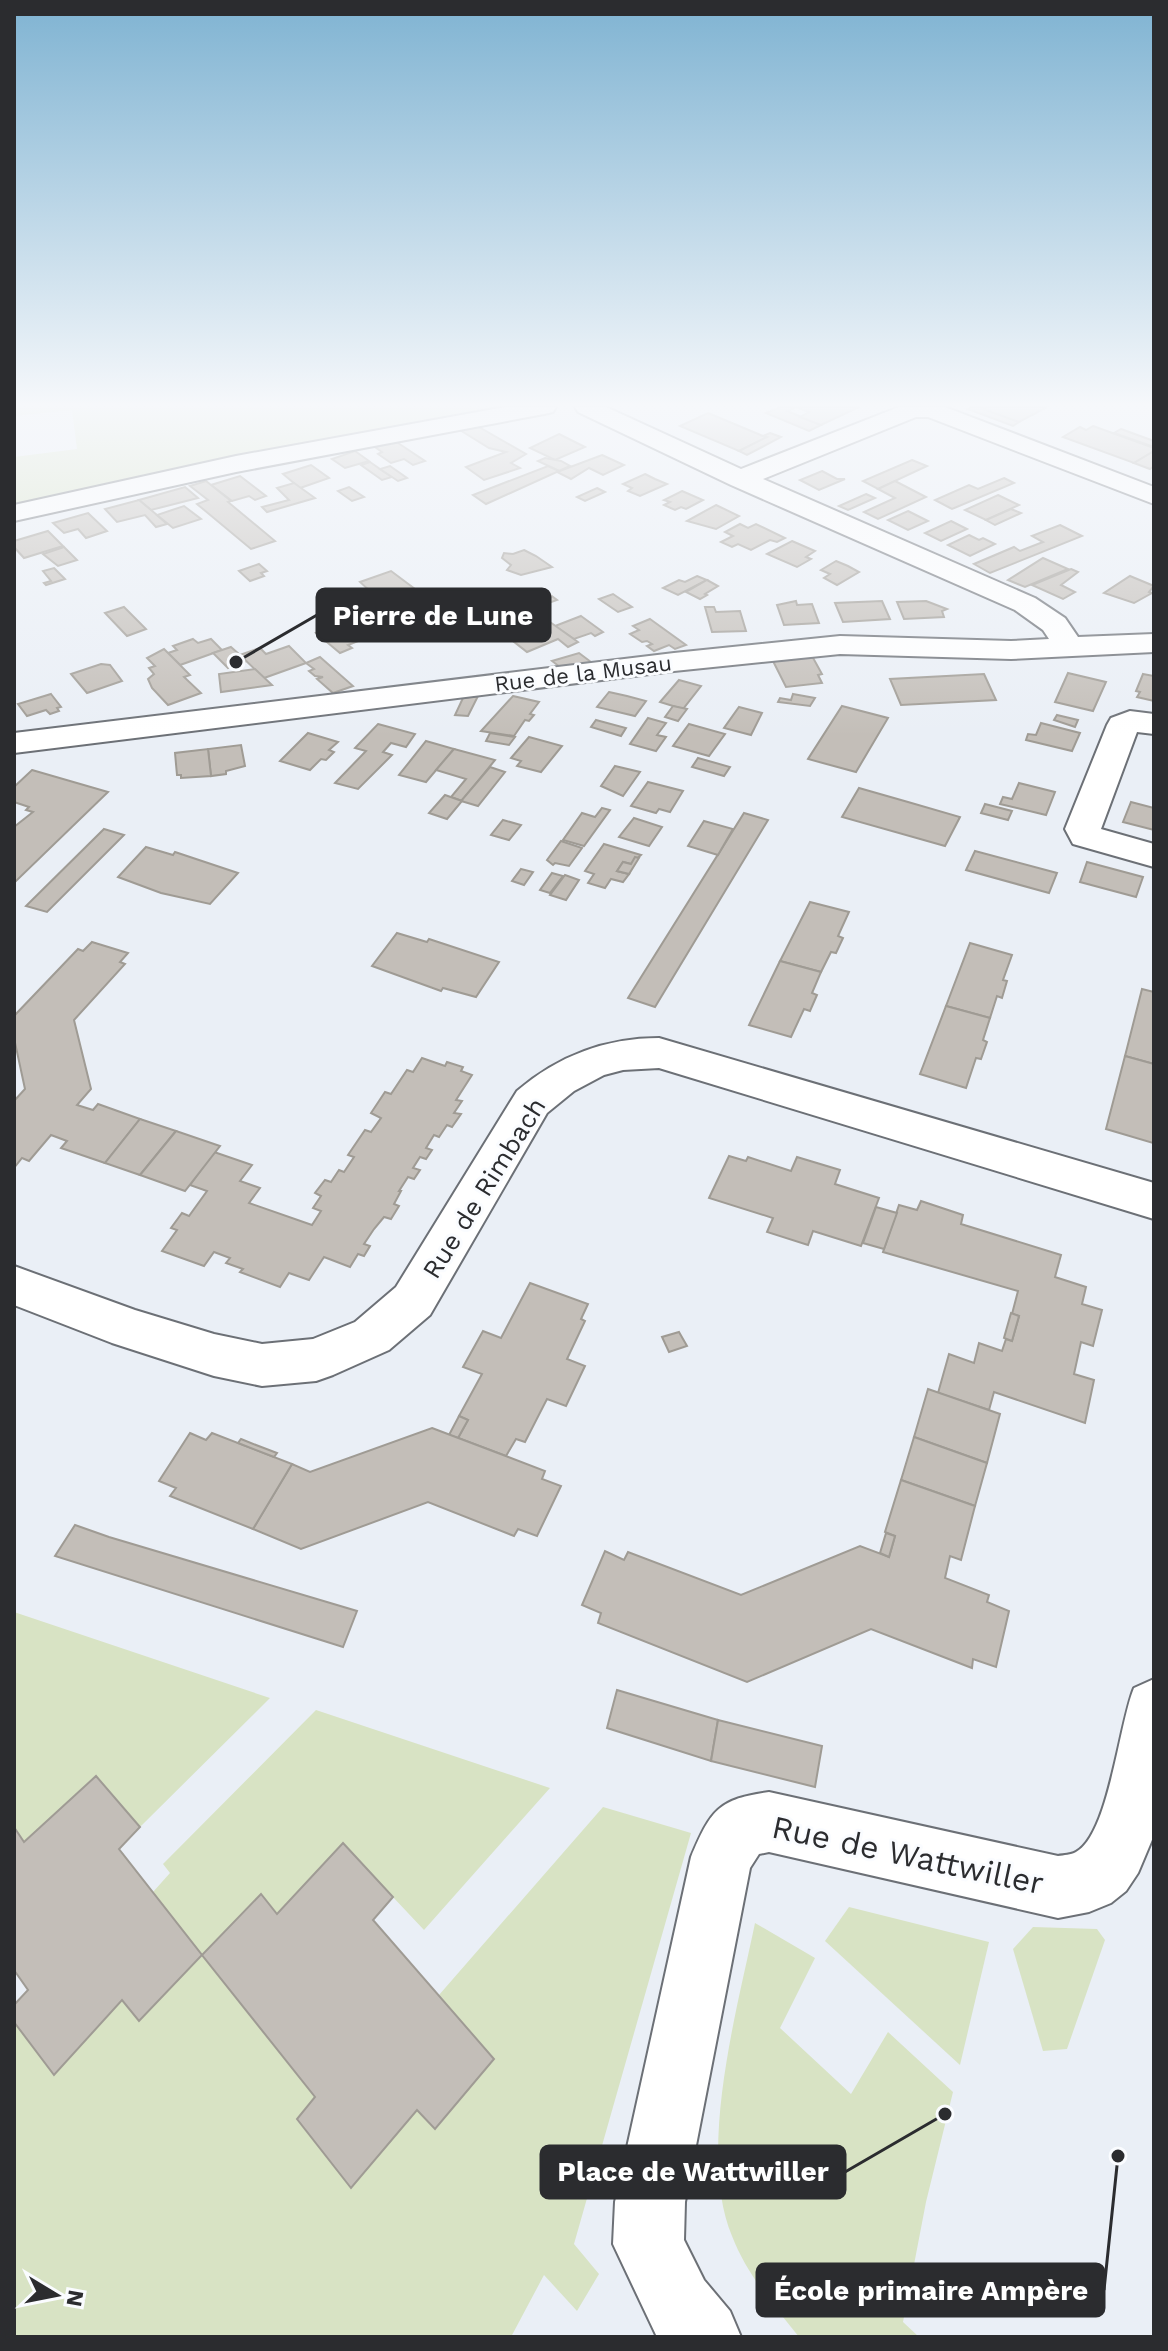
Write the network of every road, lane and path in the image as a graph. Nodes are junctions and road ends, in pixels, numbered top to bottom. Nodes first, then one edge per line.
1 (826, 517) edge
2 (1154, 643) edge
3 (1069, 646) junction
4 (1154, 724) edge
5 (14, 743) edge
6 (1154, 856) edge
7 (1154, 1201) edge
8 (14, 1285) edge
9 (1154, 1708) edge
10 (704, 2337) edge

1 - 3 street
2 - 3 street, Rue de la Musau
3 - 5 street, Rue de la Musau
4 - 6 street
7 - 8 street, Rue de Rimbach
9 - 10 street, Rue de Wattwiller

